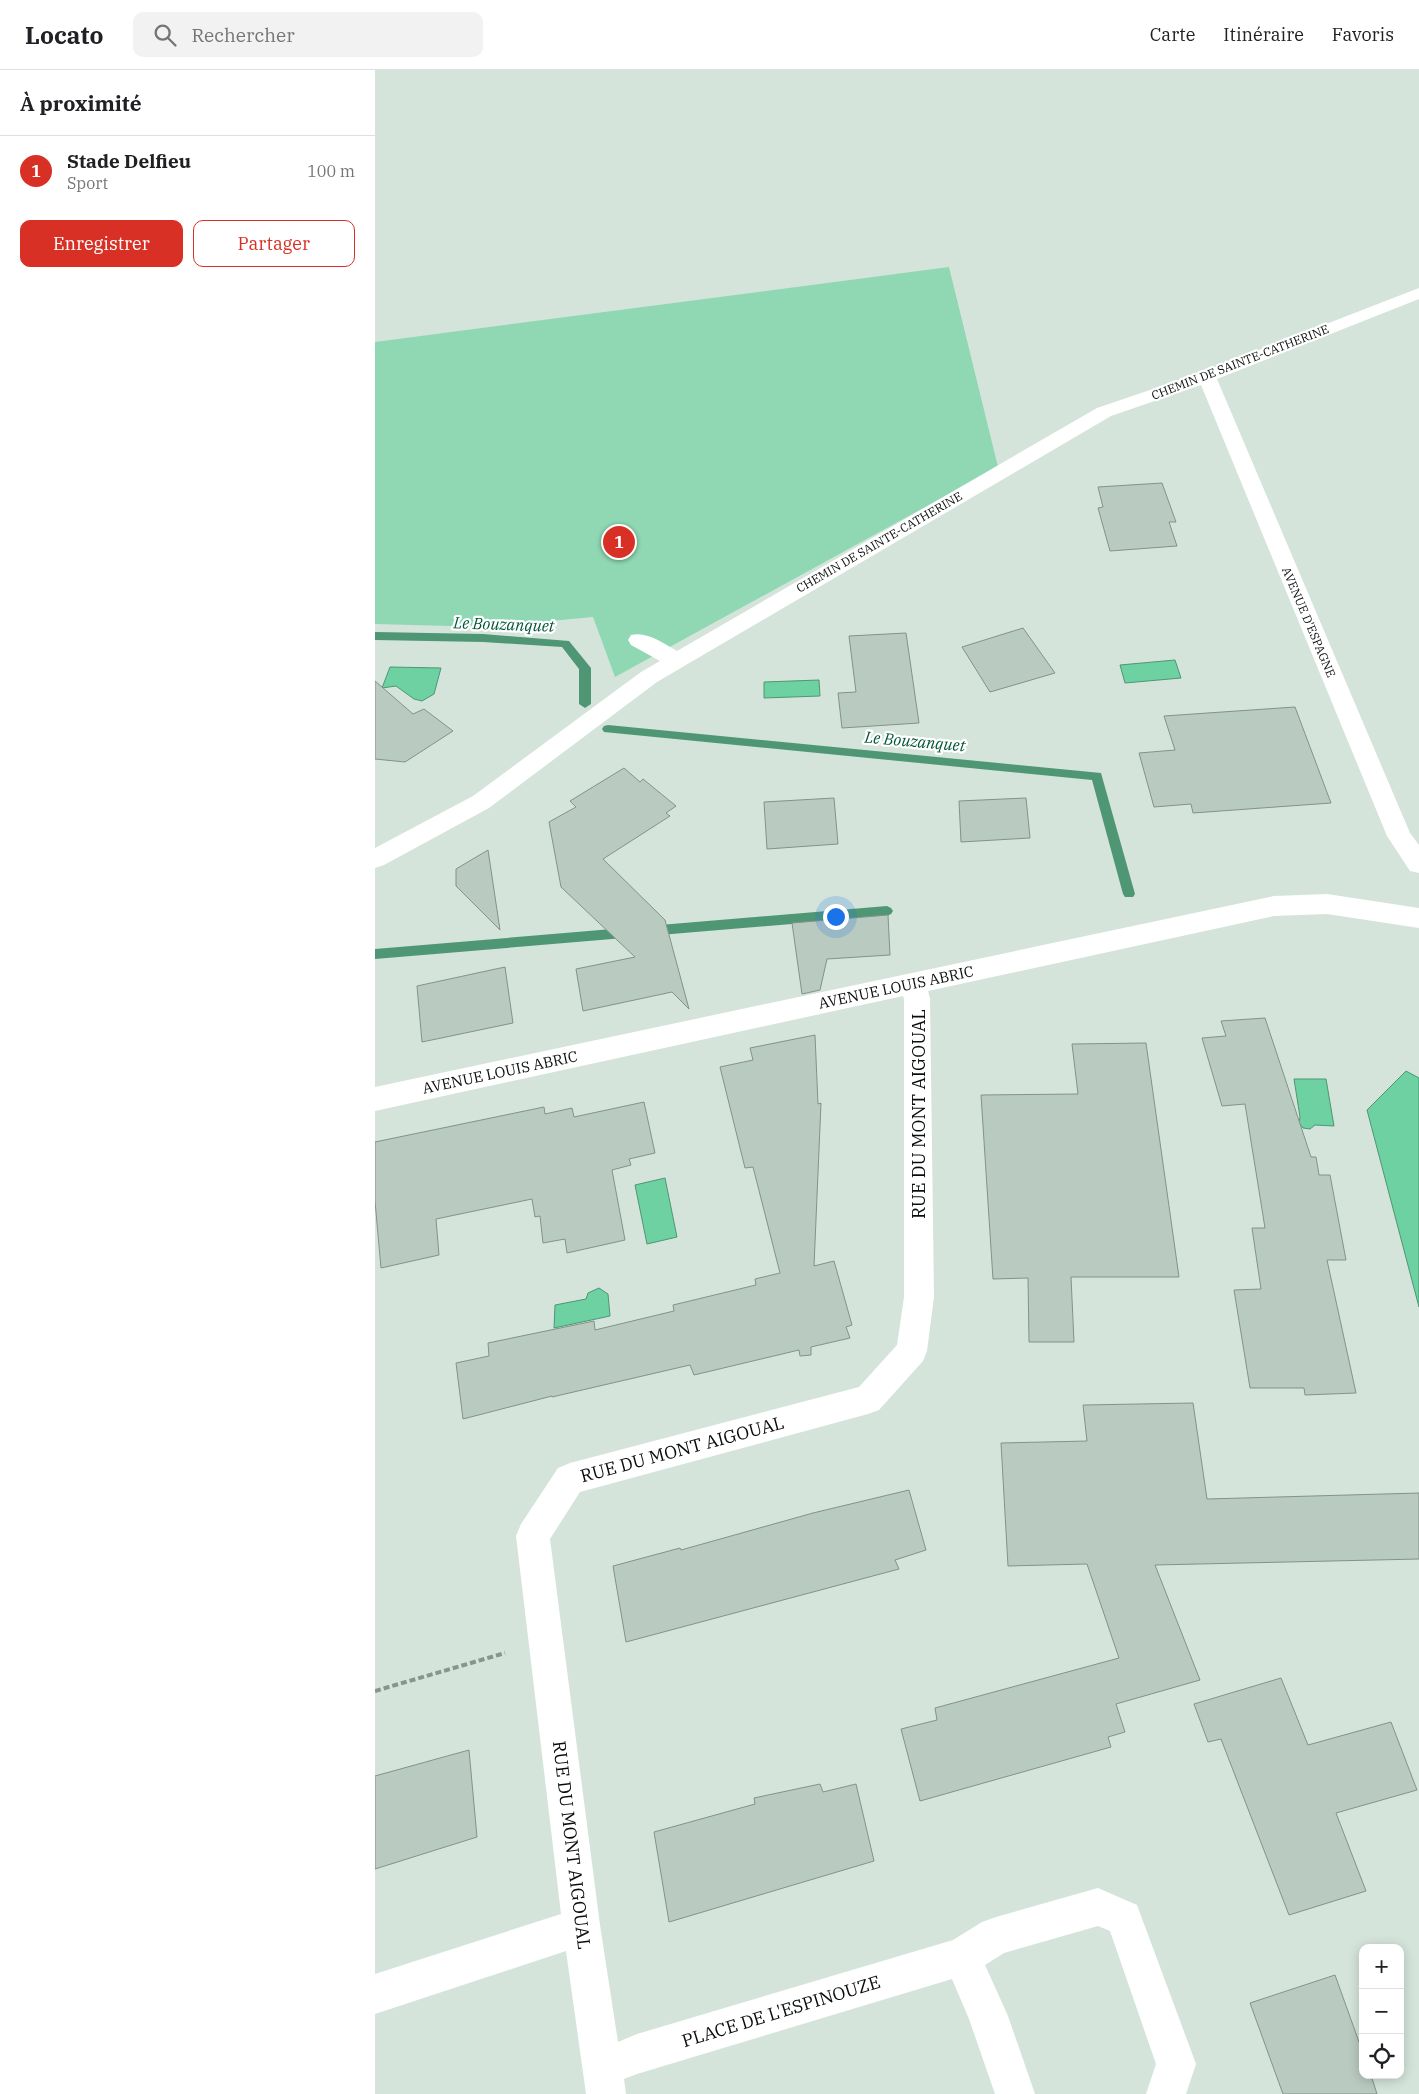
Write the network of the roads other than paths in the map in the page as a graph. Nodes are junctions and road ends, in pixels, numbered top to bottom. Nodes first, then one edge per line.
1 (1419, 293) edge
2 (1207, 377) junction
3 (639, 640) dead end
4 (677, 660) junction
5 (375, 859) edge
6 (1419, 864) edge
7 (1419, 918) edge
8 (913, 984) junction
9 (375, 1099) edge
10 (581, 1925) junction
11 (961, 1957) junction
12 (375, 1994) edge
13 (604, 2081) edge
14 (1015, 2094) edge
15 (1166, 2094) edge

1 - 2 street, CHEMIN DE SAINTE-CATHERINE
2 - 4 street, CHEMIN DE SAINTE-CATHERINE
2 - 6 street, AVENUE D'ESPAGNE
3 - 4 street
4 - 5 street, CHEMIN DE SAINTE-CATHERINE
7 - 8 street, AVENUE LOUIS ABRIC
8 - 9 street, AVENUE LOUIS ABRIC
8 - 10 street, RUE DU MONT AIGOUAL
10 - 12 street
10 - 13 street, RUE DU MONT AIGOUAL
11 - 13 street, PLACE DE L'ESPINOUZE
11 - 14 street
11 - 15 street, PLACE DE L'ESPINOUZE

